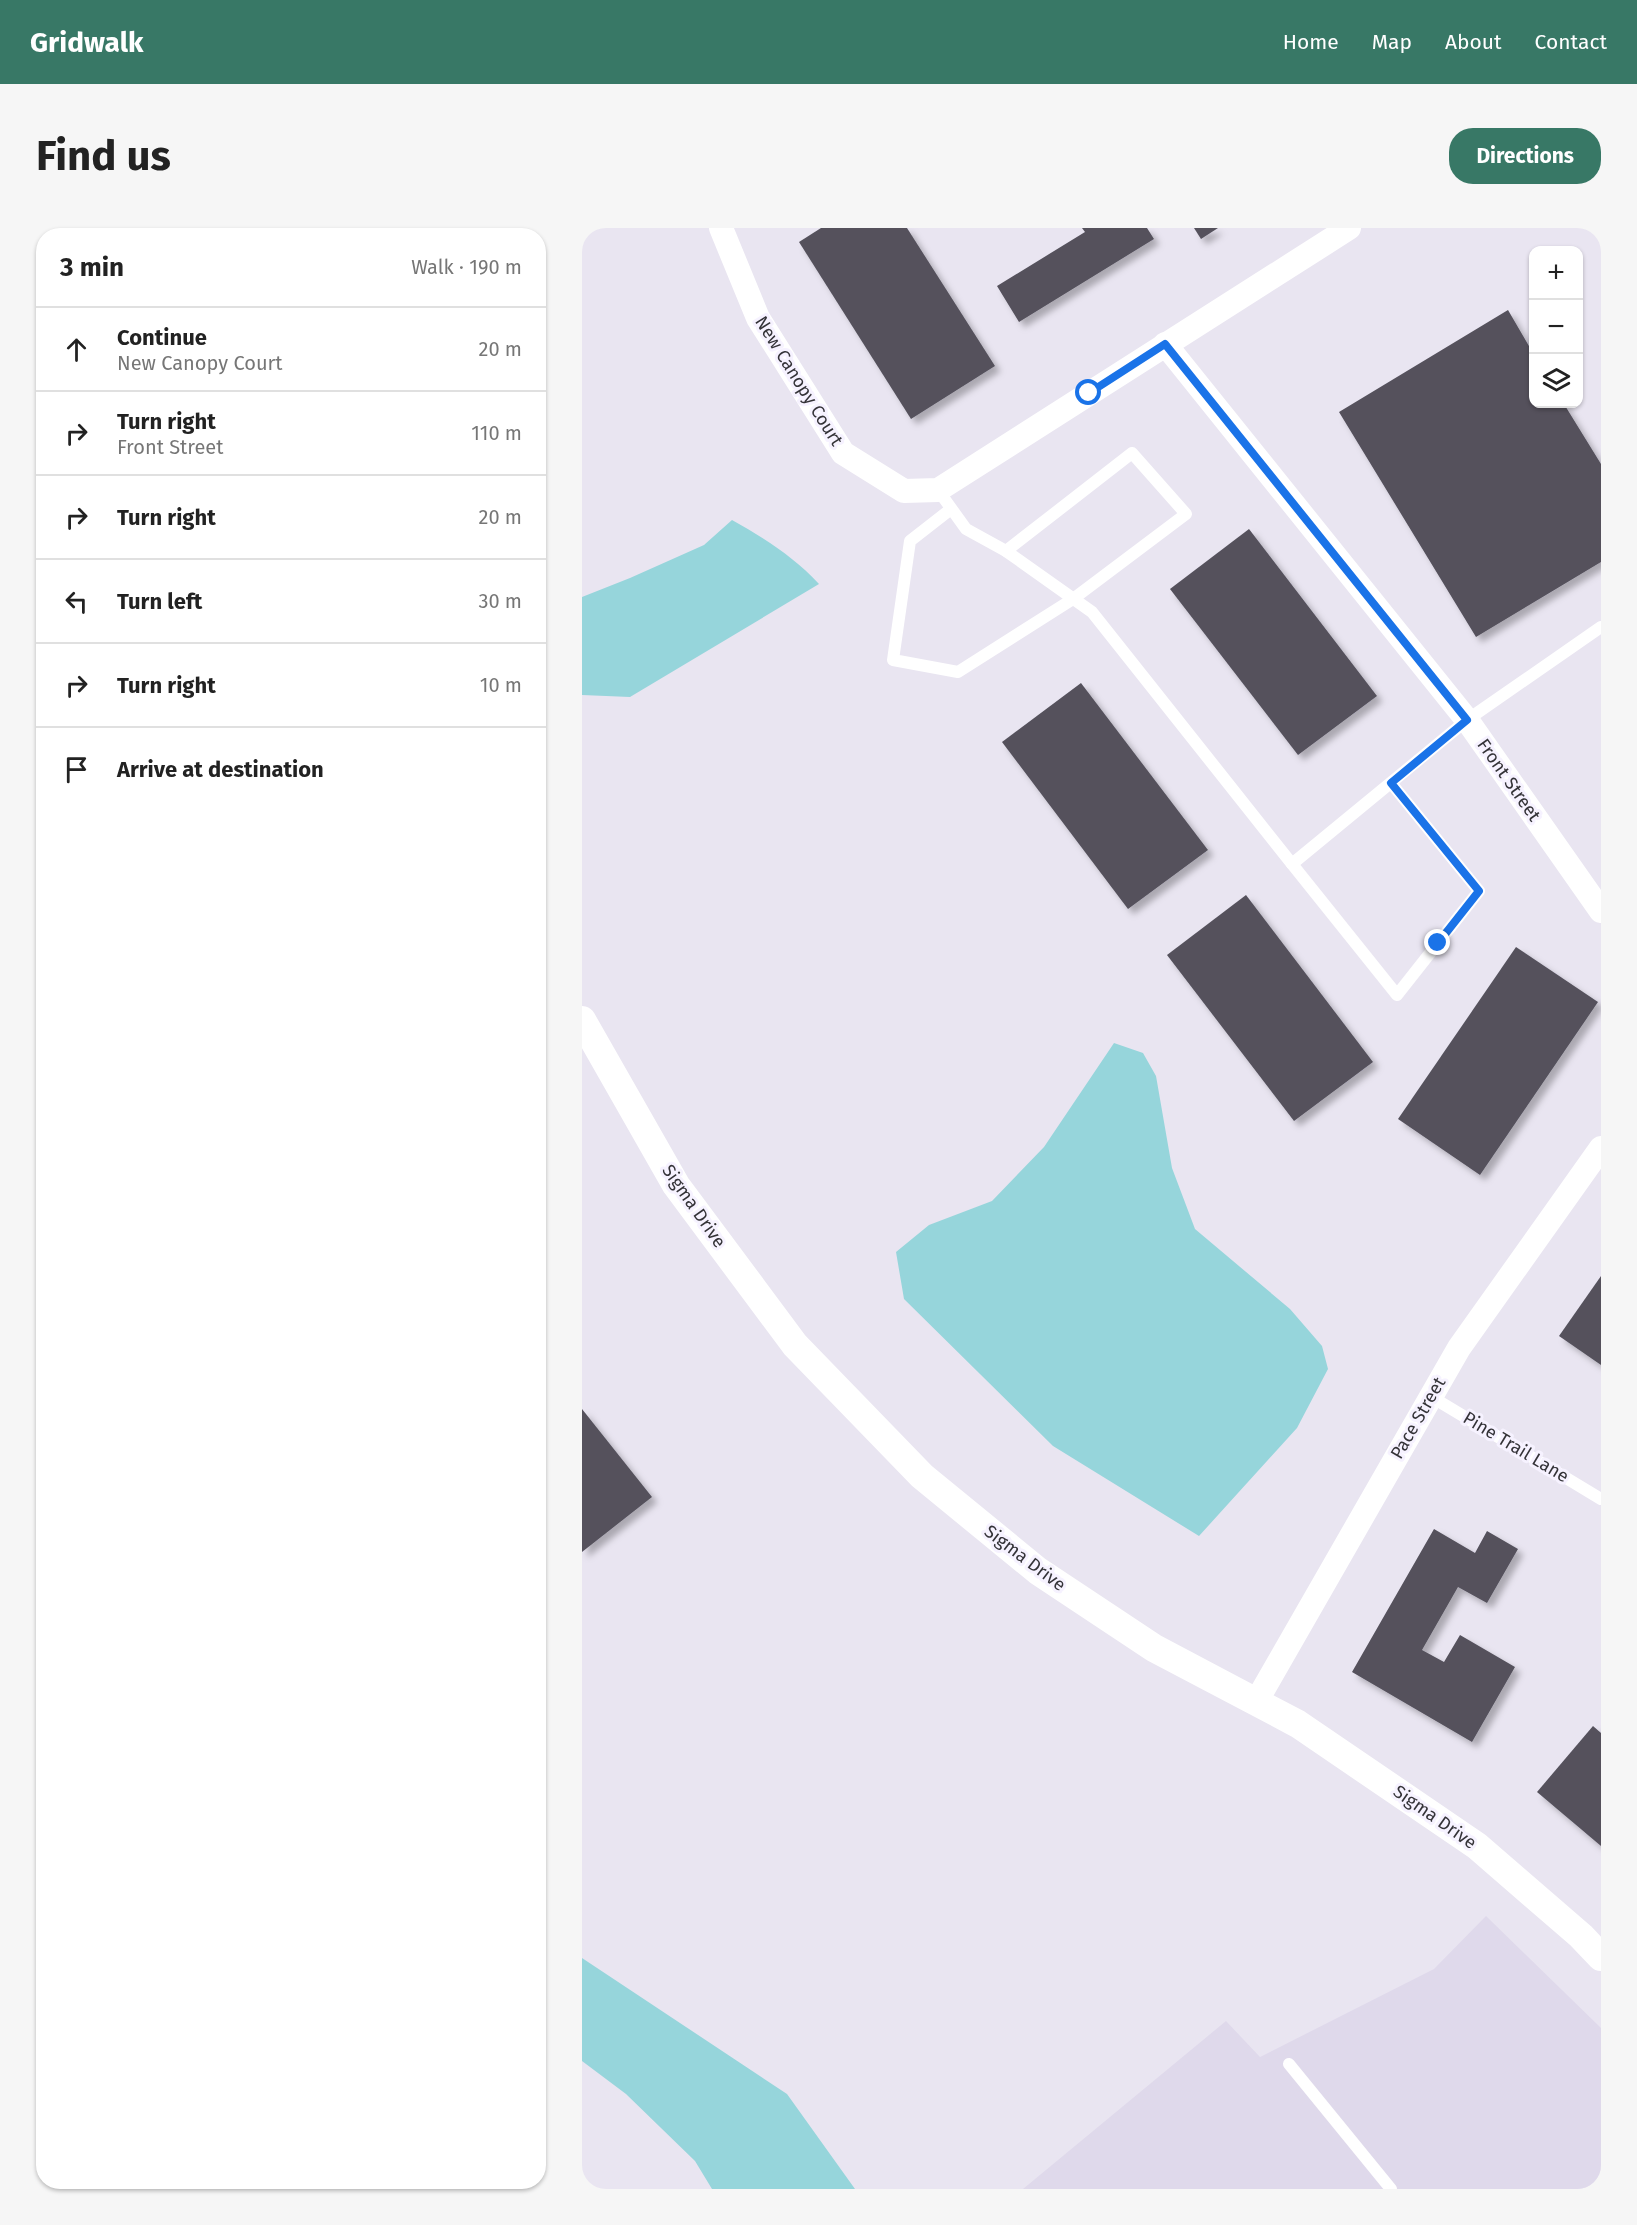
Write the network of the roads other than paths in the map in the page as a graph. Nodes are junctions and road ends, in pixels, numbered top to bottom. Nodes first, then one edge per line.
1 (721, 228) edge
2 (1349, 228) edge
3 (1165, 344) junction
4 (944, 499) junction
5 (1006, 551) junction
6 (1073, 599) junction
7 (1601, 627) edge
8 (1467, 720) junction
9 (1391, 783) junction
10 (1292, 864) junction
11 (1601, 911) edge
12 (582, 1020) edge
13 (1601, 1148) edge
14 (1430, 1396) junction
15 (1601, 1499) edge
16 (1256, 1702) junction
17 (1601, 1957) edge
18 (1289, 2064) dead end
19 (1391, 2189) edge

1 - 4 street, New Canopy Court
2 - 3 street
3 - 4 street
3 - 8 street, Front Street
4 - 5 lane
4 - 6 lane
5 - 6 lane
5 - 6 lane
6 - 10 lane
7 - 8 lane
8 - 9 lane
8 - 11 street, Front Street
9 - 10 lane
9 - 10 lane
12 - 16 street, Sigma Drive
13 - 14 street, Pace Street
14 - 15 lane, Pine Trail Lane
14 - 16 street, Pace Street
16 - 17 street, Sigma Drive
18 - 19 lane

